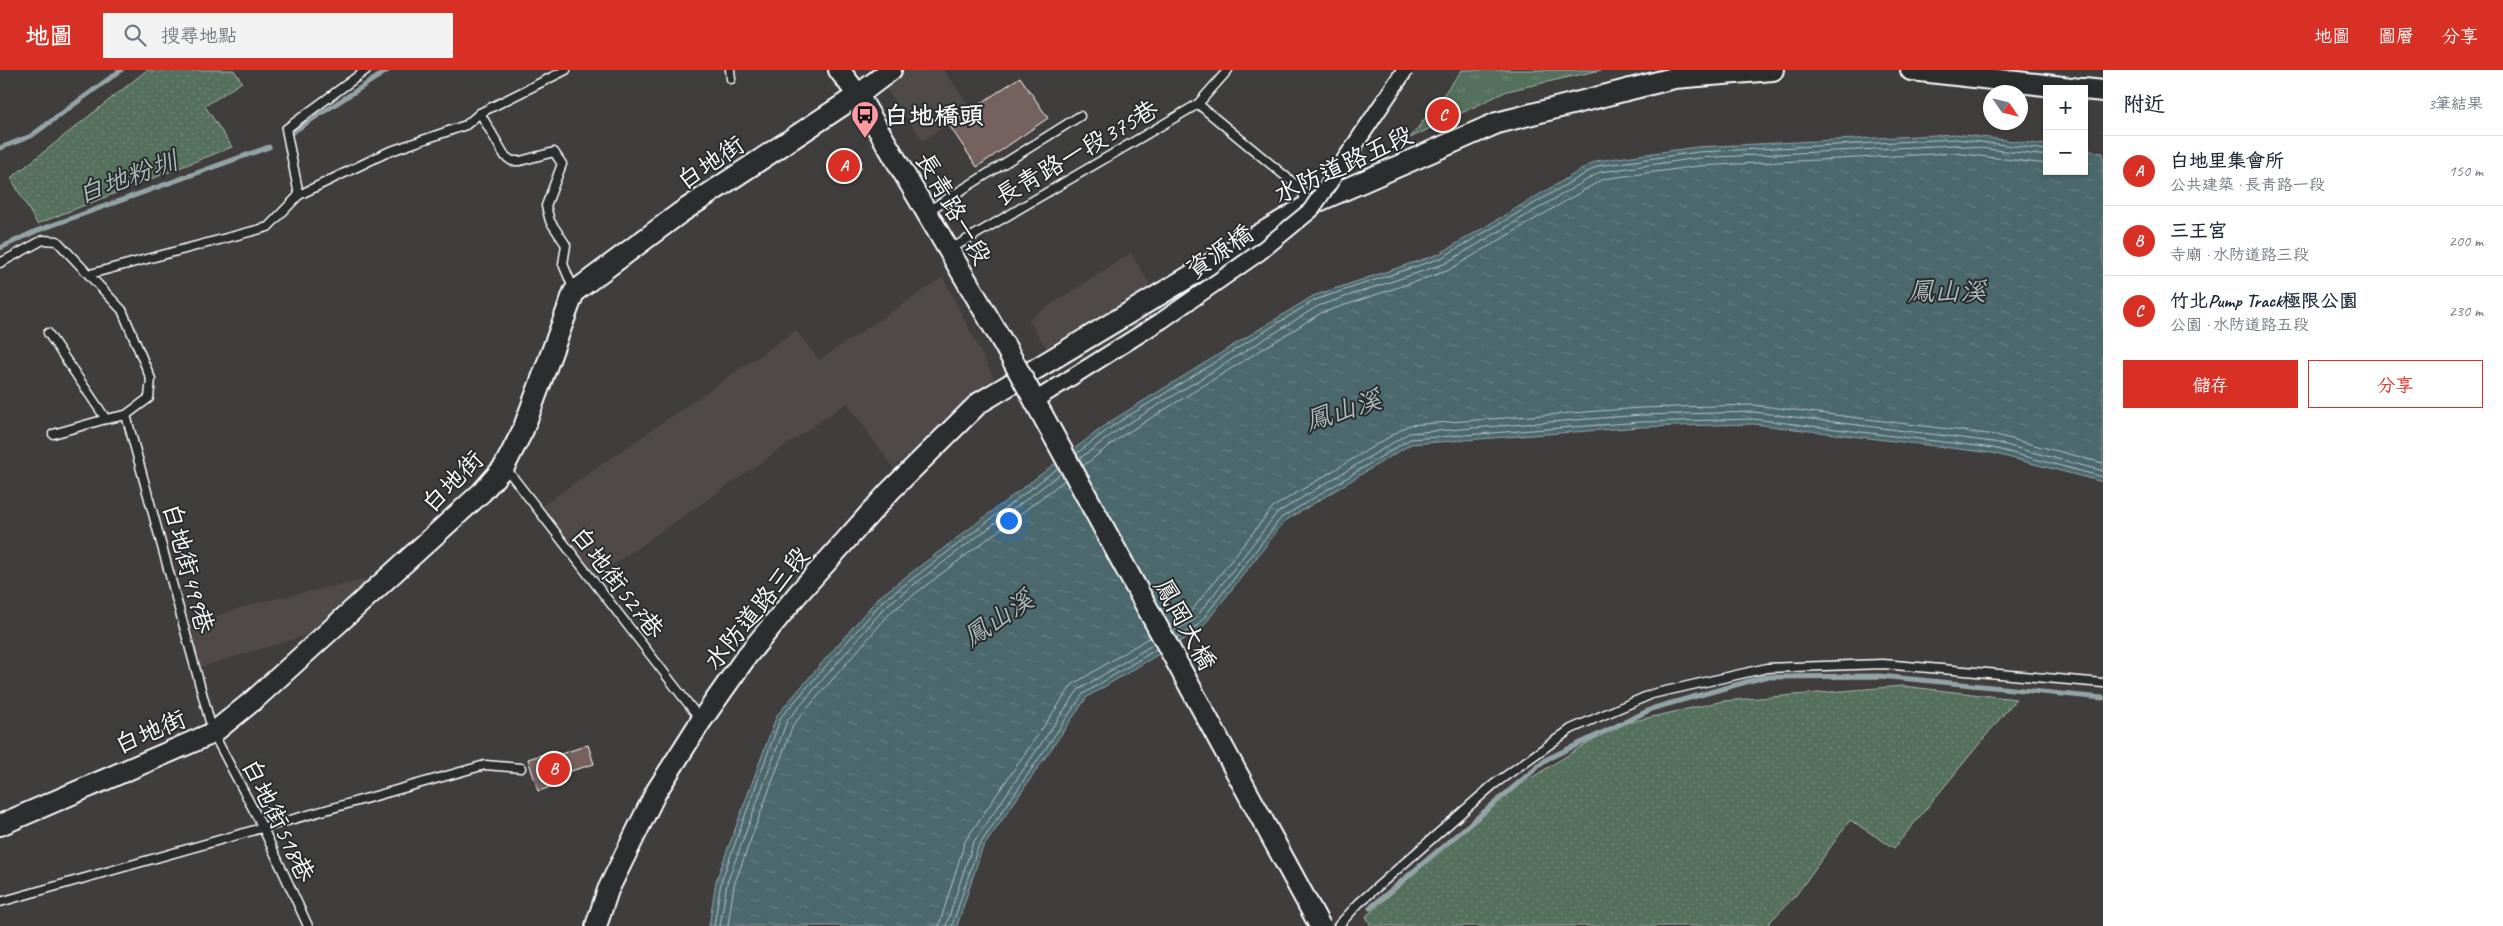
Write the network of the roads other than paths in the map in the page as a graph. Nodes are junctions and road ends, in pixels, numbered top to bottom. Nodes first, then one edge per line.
1 (366, 70) edge
2 (566, 70) edge
3 (730, 70) edge
4 (839, 70) edge
5 (891, 70) edge
6 (1228, 70) edge
7 (1405, 70) edge
8 (1773, 70) edge
9 (1911, 70) edge
10 (731, 79) dead end
11 (2044, 85) edge
12 (2088, 89) edge
13 (2103, 91) edge
14 (858, 95) junction
15 (1198, 104) junction
16 (480, 114) junction
17 (1080, 116) dead end
18 (299, 195) junction
19 (1307, 206) junction
20 (927, 212) junction
21 (949, 250) junction
22 (0, 263) edge
23 (90, 274) junction
24 (574, 292) junction
25 (48, 333) dead end
26 (1006, 348) joint
27 (1025, 375) joint
28 (1034, 401) junction
29 (126, 415) junction
30 (106, 420) junction
31 (53, 434) dead end
32 (504, 467) junction
33 (2103, 683) edge
34 (701, 721) junction
35 (213, 733) junction
36 (521, 768) dead end
37 (0, 825) edge
38 (262, 826) junction
39 (0, 902) edge
40 (308, 926) edge
41 (596, 926) edge
42 (1320, 926) edge
43 (1338, 926) edge

1 - 18 lane
2 - 16 lane
3 - 10 lane
4 - 14 street, 長青路一段
5 - 14 street, 白地街
6 - 15 lane, 長青路一段375巷
7 - 28 street, 資源橋, bridge
8 - 19 street, 水防道路五段
9 - 11 street
12 - 13 street
14 - 20 street, 長青路一段
14 - 24 street, 白地街
15 - 19 lane
15 - 21 lane, 長青路一段375巷
16 - 18 lane
16 - 24 lane
17 - 20 lane
18 - 23 lane
19 - 27 street, 水防道路五段
20 - 21 street, 長青路一段
21 - 26 street, 長青路一段
22 - 23 lane
23 - 29 lane
24 - 32 street, 白地街
25 - 30 lane
26 - 28 street, 鳳岡大橋, bridge
27 - 34 street, 水防道路三段
28 - 42 street, 鳳岡大橋, bridge
29 - 30 lane
29 - 35 lane, 白地街499巷
30 - 31 lane
32 - 34 lane, 白地街527巷
32 - 35 street, 白地街
33 - 43 lane
34 - 41 street, 水防道路三段
35 - 37 street, 白地街
35 - 38 lane, 白地街518巷
36 - 38 lane
38 - 39 lane
38 - 40 lane, 白地街518巷

